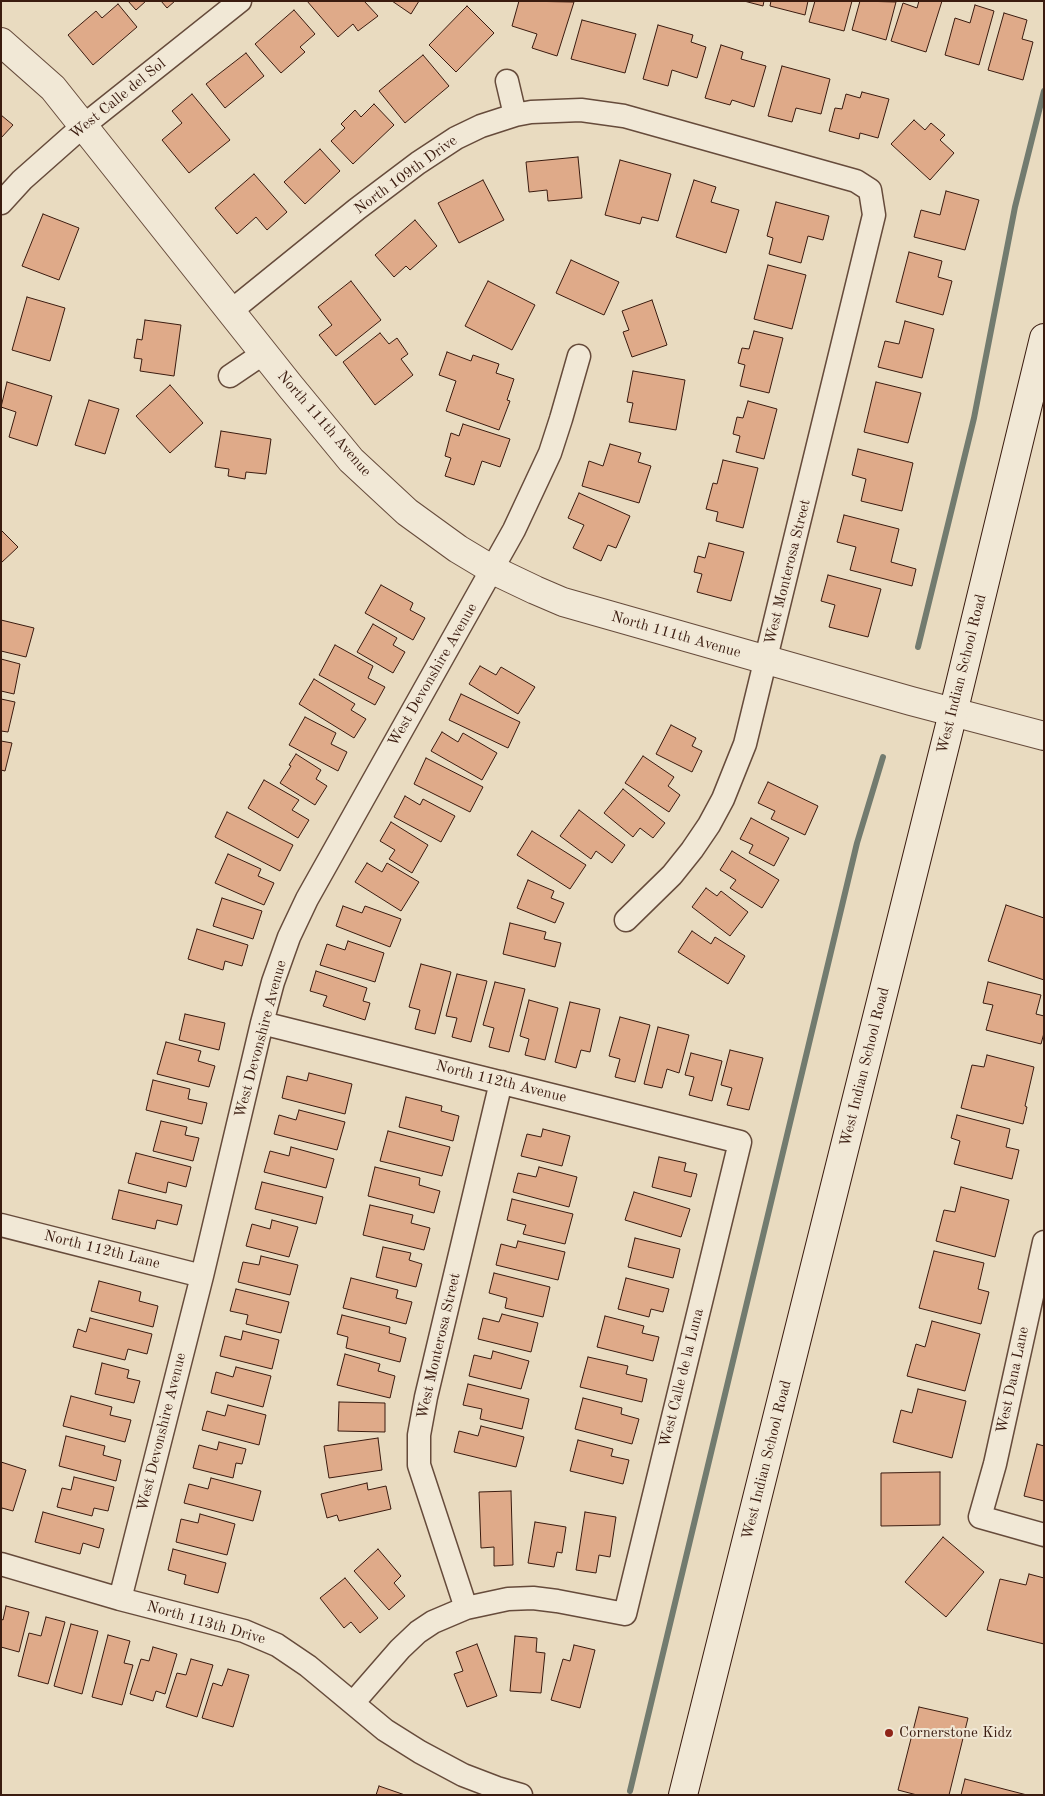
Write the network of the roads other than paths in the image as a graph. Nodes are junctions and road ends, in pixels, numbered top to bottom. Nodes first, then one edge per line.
1 (240, 1) edge
2 (1, 42) edge
3 (507, 81) dead end
4 (515, 115) junction
5 (83, 126) junction
6 (870, 190) joint
7 (1, 203) edge
8 (231, 311) junction
9 (1044, 338) edge
10 (264, 353) junction
11 (579, 356) dead end
12 (230, 376) dead end
13 (493, 570) junction
14 (767, 661) junction
15 (953, 713) junction
16 (1044, 736) edge
17 (626, 920) dead end
18 (262, 1023) junction
19 (501, 1082) junction
20 (740, 1142) joint
21 (1, 1225) edge
22 (1044, 1242) edge
23 (202, 1276) junction
24 (1044, 1535) edge
25 (1, 1564) edge
26 (120, 1599) junction
27 (466, 1608) junction
28 (353, 1704) junction
29 (521, 1795) edge
30 (683, 1795) edge

1 - 5 street, West Calle del Sol
2 - 5 main road, North 111th Avenue
3 - 4 street
4 - 6 street, North 109th Drive
4 - 8 street, North 109th Drive
5 - 7 street, West Calle del Sol
5 - 8 main road, North 111th Avenue
6 - 14 street, West Monterosa Street
8 - 10 main road, North 111th Avenue
9 - 15 main road, West Indian School Road
10 - 12 street
10 - 13 main road, North 111th Avenue
11 - 13 street, West Devonshire Avenue
13 - 14 main road, North 111th Avenue
13 - 18 street, West Devonshire Avenue
14 - 15 main road, North 111th Avenue
14 - 17 street, West Monterosa Street
15 - 16 main road, North 111th Avenue
15 - 30 main road, West Indian School Road
18 - 19 street, North 112th Avenue
18 - 23 street, West Devonshire Avenue
19 - 20 street, North 112th Avenue
19 - 27 street, West Monterosa Street
20 - 27 street, West Calle de la Luna
21 - 23 street, North 112th Lane
22 - 24 street, West Dana Lane
23 - 26 street, West Devonshire Avenue
25 - 26 street, North 113th Drive
26 - 28 street, North 113th Drive
27 - 28 street
28 - 29 street, North 113th Drive

